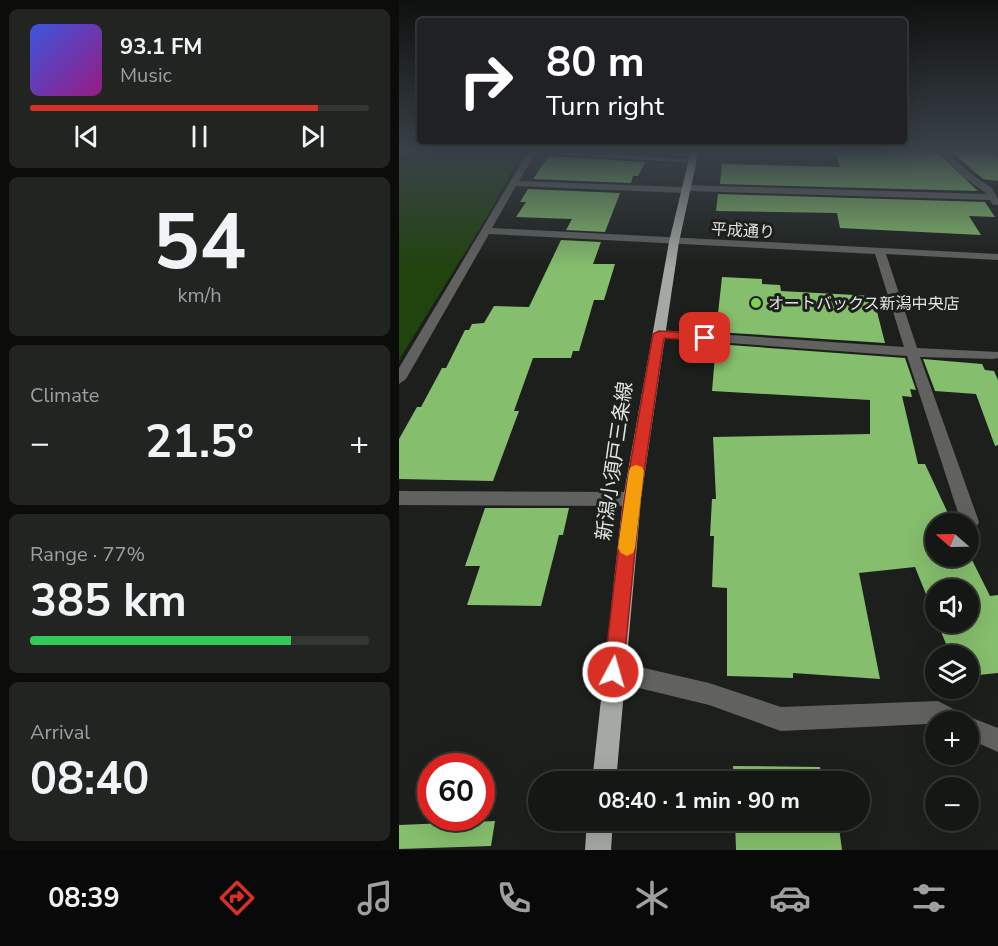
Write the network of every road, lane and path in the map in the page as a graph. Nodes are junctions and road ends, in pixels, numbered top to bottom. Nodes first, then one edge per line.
1 (685, 189) edge
2 (511, 190) edge
3 (711, 190) edge
4 (988, 190) edge
5 (992, 197) junction
6 (998, 206) edge
7 (486, 231) junction
8 (674, 242) junction
9 (880, 252) junction
10 (998, 257) edge
11 (659, 334) junction
12 (912, 352) junction
13 (994, 355) dead end
14 (399, 379) edge
15 (399, 498) edge
16 (632, 500) junction
17 (967, 513) edge
18 (613, 672) junction
19 (925, 712) edge
20 (979, 731) edge
21 (998, 740) edge
22 (605, 771) edge
23 (599, 831) edge
24 (598, 850) edge

1 - 8 main road, 新潟小須戸三条線
2 - 7 street
3 - 5 street
4 - 5 street
5 - 6 street
7 - 8 street, 平成通り
7 - 14 street
8 - 9 street, 平成通り
8 - 11 main road, 新潟小須戸三条線
9 - 10 street, 平成通り
9 - 12 street
11 - 12 street
11 - 16 main road, 新潟小須戸三条線
12 - 13 street
12 - 17 street
15 - 16 street
16 - 18 main road, 新潟小須戸三条線
18 - 19 street
18 - 22 main road, 新潟小須戸三条線
20 - 21 street
23 - 24 main road

